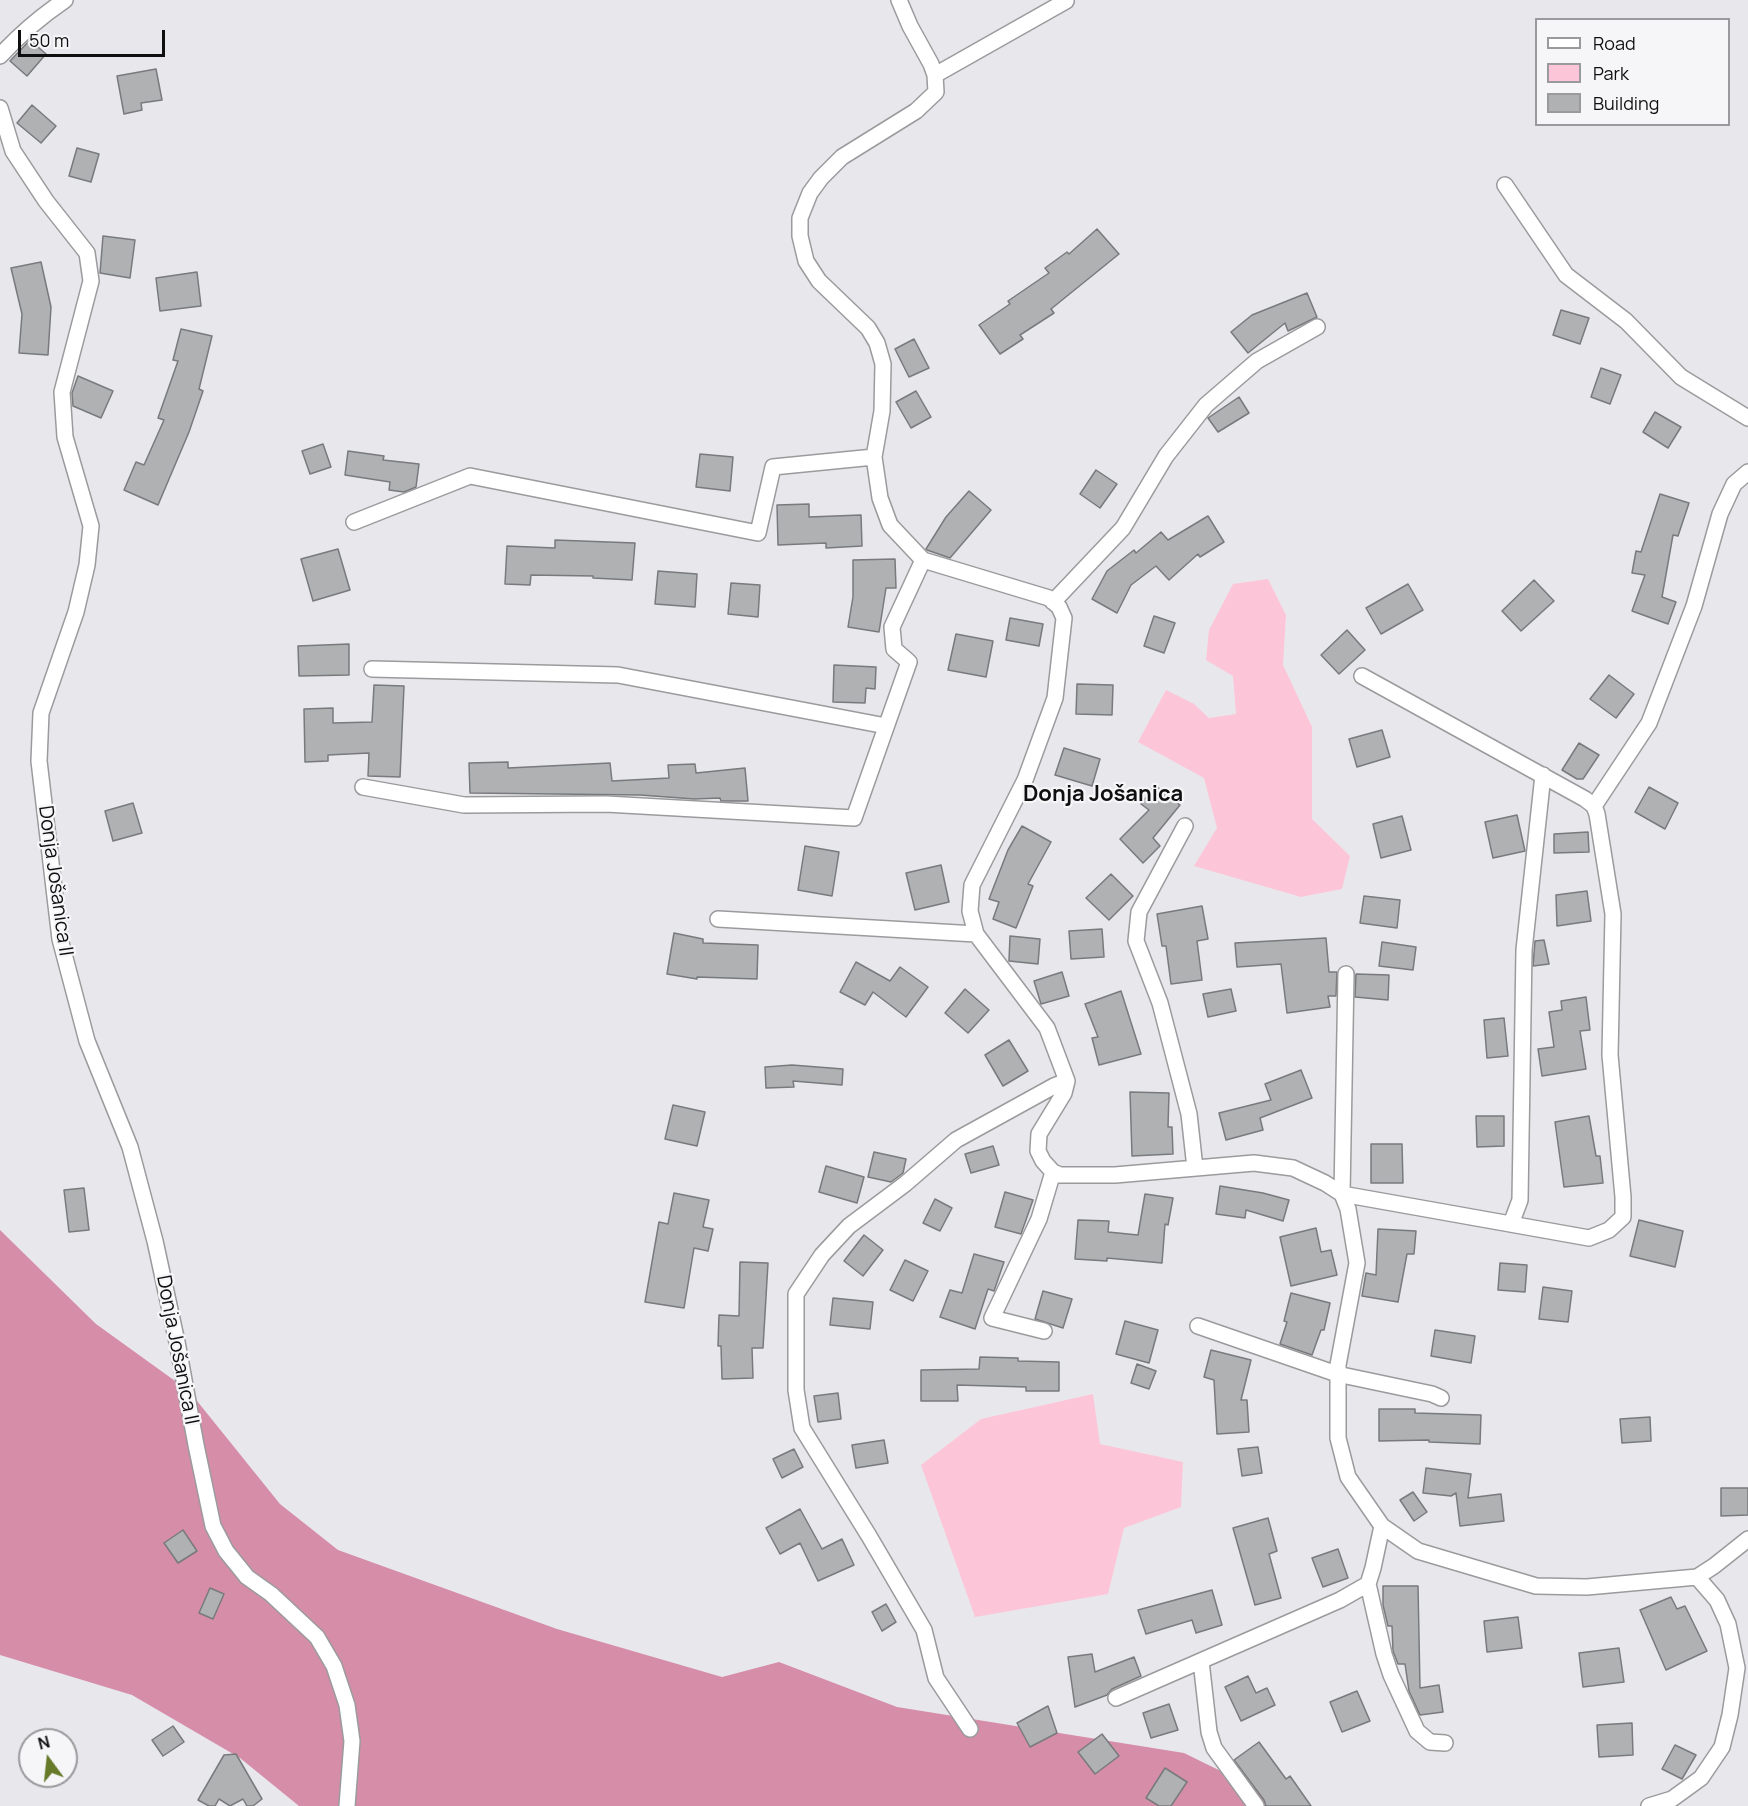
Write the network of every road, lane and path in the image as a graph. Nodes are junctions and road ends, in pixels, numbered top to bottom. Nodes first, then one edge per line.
1 (64, 0) edge
2 (899, 0) edge
3 (1066, 1) edge
4 (0, 56) edge
5 (935, 75) junction
6 (0, 108) edge
7 (1505, 185) dead end
8 (1317, 327) dead end
9 (1748, 418) edge
10 (874, 457) junction
11 (1748, 472) edge
12 (354, 522) dead end
13 (922, 560) junction
14 (1053, 602) junction
15 (372, 669) dead end
16 (1362, 676) dead end
17 (886, 726) junction
18 (1543, 776) junction
19 (363, 787) dead end
20 (1594, 806) junction
21 (1185, 826) dead end
22 (718, 919) dead end
23 (976, 934) junction
24 (1346, 974) dead end
25 (1066, 1081) junction
26 (1195, 1168) junction
27 (1053, 1172) junction
28 (1342, 1194) junction
29 (1511, 1224) junction
30 (1198, 1326) dead end
31 (1044, 1331) dead end
32 (1337, 1374) junction
33 (1441, 1398) dead end
34 (1382, 1526) junction
35 (1748, 1539) edge
36 (1697, 1576) junction
37 (1368, 1584) junction
38 (1201, 1661) junction
39 (1116, 1698) dead end
40 (970, 1730) dead end
41 (1445, 1743) dead end
42 (347, 1806) edge
43 (1256, 1806) edge
44 (1649, 1806) edge

1 - 4 street
2 - 5 street
3 - 5 street
5 - 10 street
6 - 42 street, Donja Jošanica II
7 - 9 street
8 - 14 street
10 - 12 street
10 - 13 street
11 - 20 street
13 - 14 street
13 - 17 street
14 - 23 street
15 - 17 street
16 - 18 street
17 - 19 street
18 - 20 street
18 - 29 street
20 - 29 street
21 - 26 street
22 - 23 street
23 - 25 street
24 - 28 street
25 - 27 street
25 - 40 street
26 - 27 street
26 - 28 street
27 - 31 street
28 - 29 street
28 - 32 street
30 - 32 street
32 - 33 street
32 - 34 street
34 - 36 street
34 - 37 street
35 - 36 street
36 - 44 street
37 - 38 street
37 - 41 street
38 - 39 street
38 - 43 street

